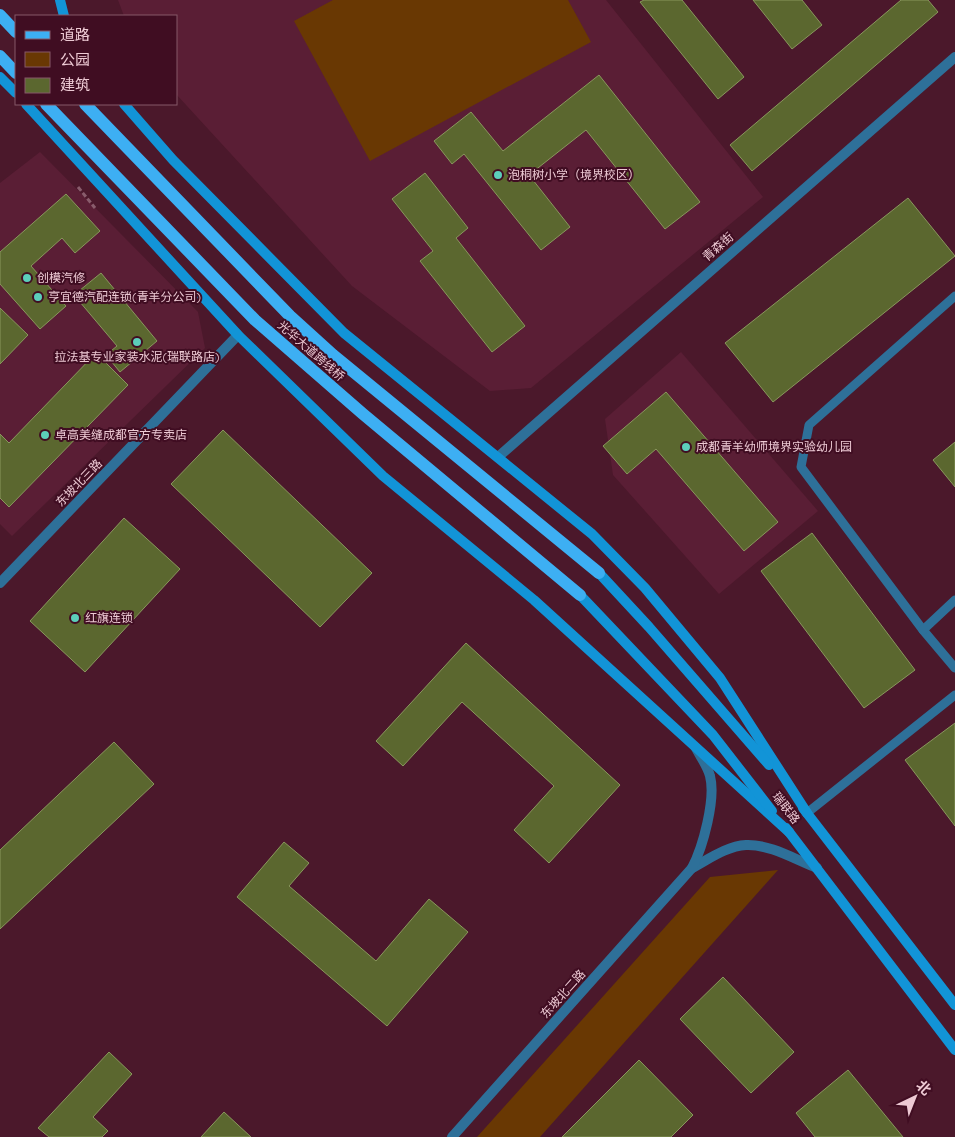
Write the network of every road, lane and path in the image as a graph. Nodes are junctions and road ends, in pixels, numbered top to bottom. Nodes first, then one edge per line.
1 (60, 0) edge
2 (0, 15) edge
3 (64, 15) edge
4 (15, 31) edge
5 (0, 56) edge
6 (955, 57) edge
7 (15, 71) edge
8 (0, 77) edge
9 (15, 88) edge
10 (27, 105) edge
11 (47, 105) edge
12 (86, 105) edge
13 (125, 105) edge
14 (955, 296) edge
15 (238, 335) junction
16 (498, 457) junction
17 (599, 573) joint
18 (0, 583) edge
19 (580, 595) joint
20 (955, 600) edge
21 (923, 630) junction
22 (955, 668) edge
23 (955, 695) edge
24 (696, 748) junction
25 (807, 812) junction
26 (789, 832) junction
27 (692, 868) junction
28 (818, 868) junction
29 (955, 1005) edge
30 (955, 1050) edge
31 (452, 1137) edge

1 - 3 main road
2 - 4 main road
5 - 7 main road
6 - 16 street, 青森街
8 - 9 main road
10 - 15 main road
11 - 19 main road, 光华大道跨线桥
12 - 17 main road, 光华大道跨线桥
13 - 16 main road
14 - 21 lane
15 - 18 street, 东坡北三路
15 - 24 main road
16 - 25 main road
17 - 25 main road, 瑞联路
19 - 26 main road, 瑞联路
20 - 21 lane
21 - 22 lane
23 - 25 lane
24 - 26 main road
24 - 27 street
25 - 29 main road, 瑞联路
26 - 28 main road, 瑞联路
27 - 28 street
27 - 31 street, 东坡北二路
28 - 30 main road, 瑞联路

